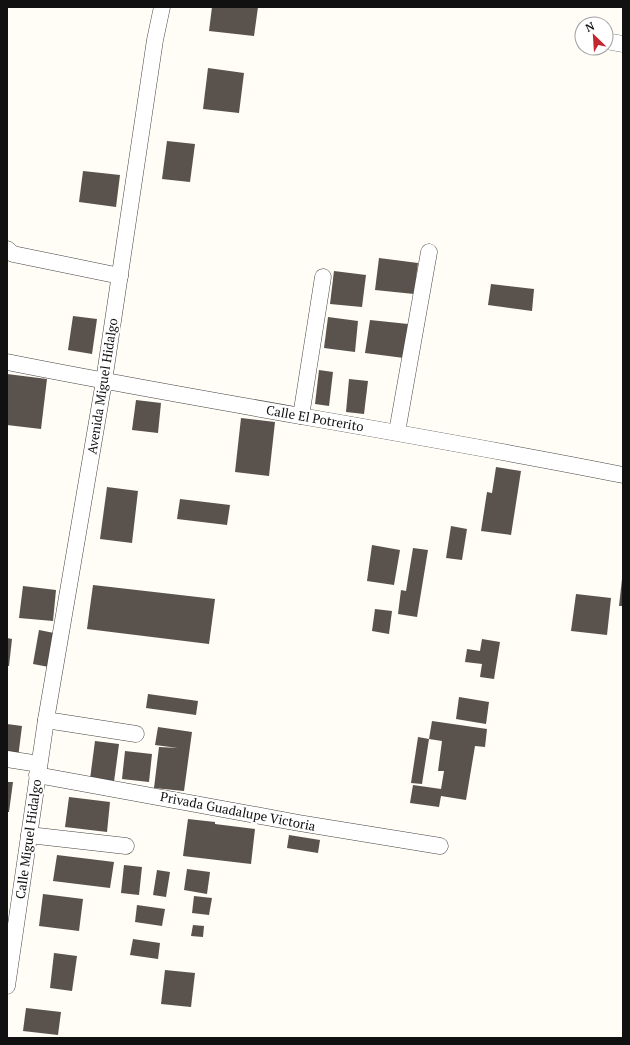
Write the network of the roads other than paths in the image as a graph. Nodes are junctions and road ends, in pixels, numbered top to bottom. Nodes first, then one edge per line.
1 (162, 7) edge
2 (7, 249) edge
3 (429, 252) dead end
4 (120, 276) junction
5 (323, 277) dead end
6 (7, 362) edge
7 (104, 381) junction
8 (301, 416) junction
9 (397, 432) junction
10 (623, 475) edge
11 (46, 720) junction
12 (136, 734) dead end
13 (7, 759) edge
14 (38, 770) junction
15 (29, 835) junction
16 (126, 846) dead end
17 (440, 846) dead end
18 (7, 986) edge

1 - 4 street, Avenida Miguel Hidalgo
2 - 4 street
3 - 9 street
4 - 7 street, Avenida Miguel Hidalgo
5 - 8 street
6 - 7 street, Calle El Potrerito
7 - 8 street, Calle El Potrerito
7 - 11 street, Avenida Miguel Hidalgo
8 - 9 street, Calle El Potrerito
9 - 10 street, Calle El Potrerito
11 - 12 street
11 - 14 street, Avenida Miguel Hidalgo
13 - 14 street, Privada Guadalupe Victoria
14 - 15 street, Calle Miguel Hidalgo
14 - 17 street, Privada Guadalupe Victoria
15 - 16 street
15 - 18 street, Calle Miguel Hidalgo

